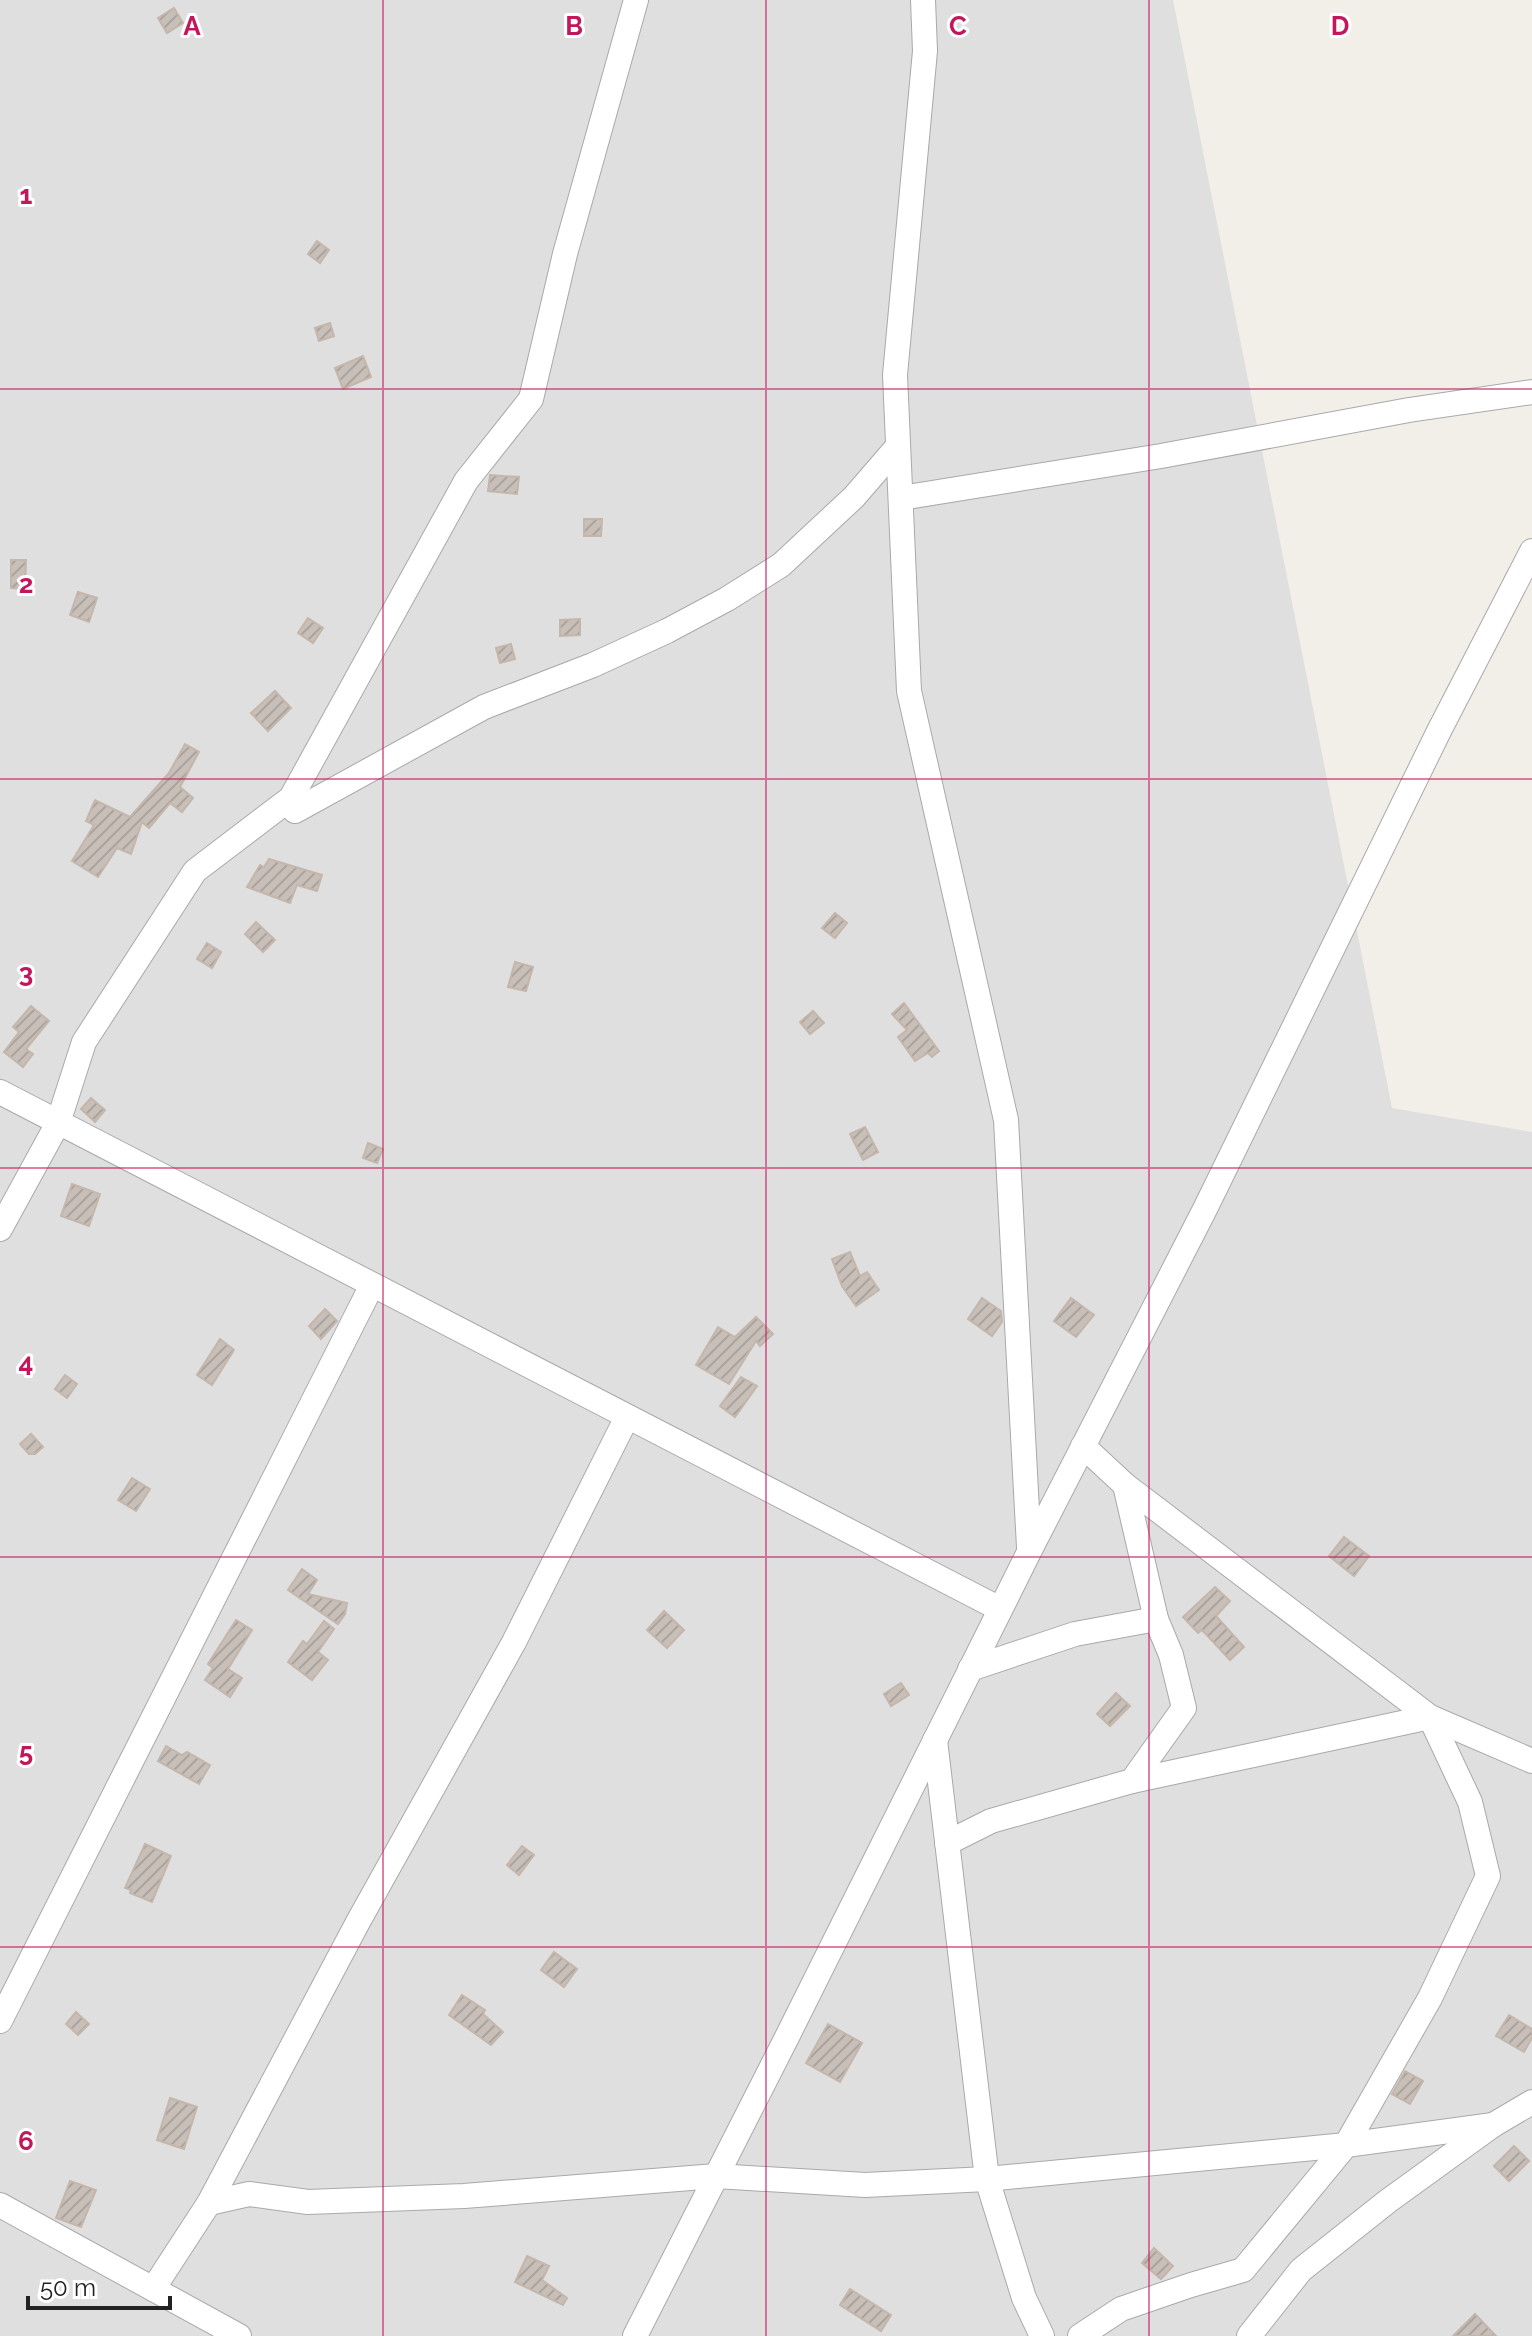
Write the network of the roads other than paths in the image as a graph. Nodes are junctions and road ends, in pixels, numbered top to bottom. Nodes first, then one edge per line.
1 (636, 0) edge
2 (923, 0) edge
3 (1532, 392) edge
4 (898, 446) junction
5 (901, 498) junction
6 (1532, 551) edge
7 (295, 811) dead end
8 (0, 1092) edge
9 (58, 1123) junction
10 (0, 1229) edge
11 (372, 1285) junction
12 (627, 1417) junction
13 (1083, 1446) junction
14 (1125, 1485) junction
15 (1030, 1550) junction
16 (1000, 1609) junction
17 (1156, 1619) junction
18 (970, 1669) junction
19 (1430, 1717) junction
20 (935, 1740) junction
21 (1532, 1761) edge
22 (1132, 1781) junction
23 (947, 1843) junction
24 (0, 2021) edge
25 (1532, 2102) edge
26 (1493, 2125) junction
27 (1346, 2145) junction
28 (716, 2176) junction
29 (987, 2179) junction
30 (209, 2203) junction
31 (0, 2205) edge
32 (153, 2289) junction
33 (239, 2336) edge
34 (635, 2336) edge
35 (1042, 2336) edge
36 (1080, 2336) edge
37 (1249, 2336) edge

1 - 9 street
2 - 4 street
3 - 5 street
4 - 5 street
4 - 7 street
5 - 15 street
6 - 13 street
8 - 9 street
9 - 10 street
9 - 11 street
11 - 12 street
11 - 24 street
12 - 16 street
12 - 30 street
13 - 14 street
13 - 15 street
14 - 17 street
14 - 19 street
15 - 16 street
16 - 18 street
17 - 18 street
17 - 22 street
18 - 20 street
19 - 21 street
19 - 22 street
19 - 27 street
20 - 23 street
20 - 28 street
22 - 23 street
23 - 29 street
25 - 26 street
26 - 27 street
26 - 37 street
27 - 29 street
27 - 36 street
28 - 29 street
28 - 30 street
28 - 34 street
29 - 35 street
30 - 32 street
31 - 32 street
32 - 33 street

